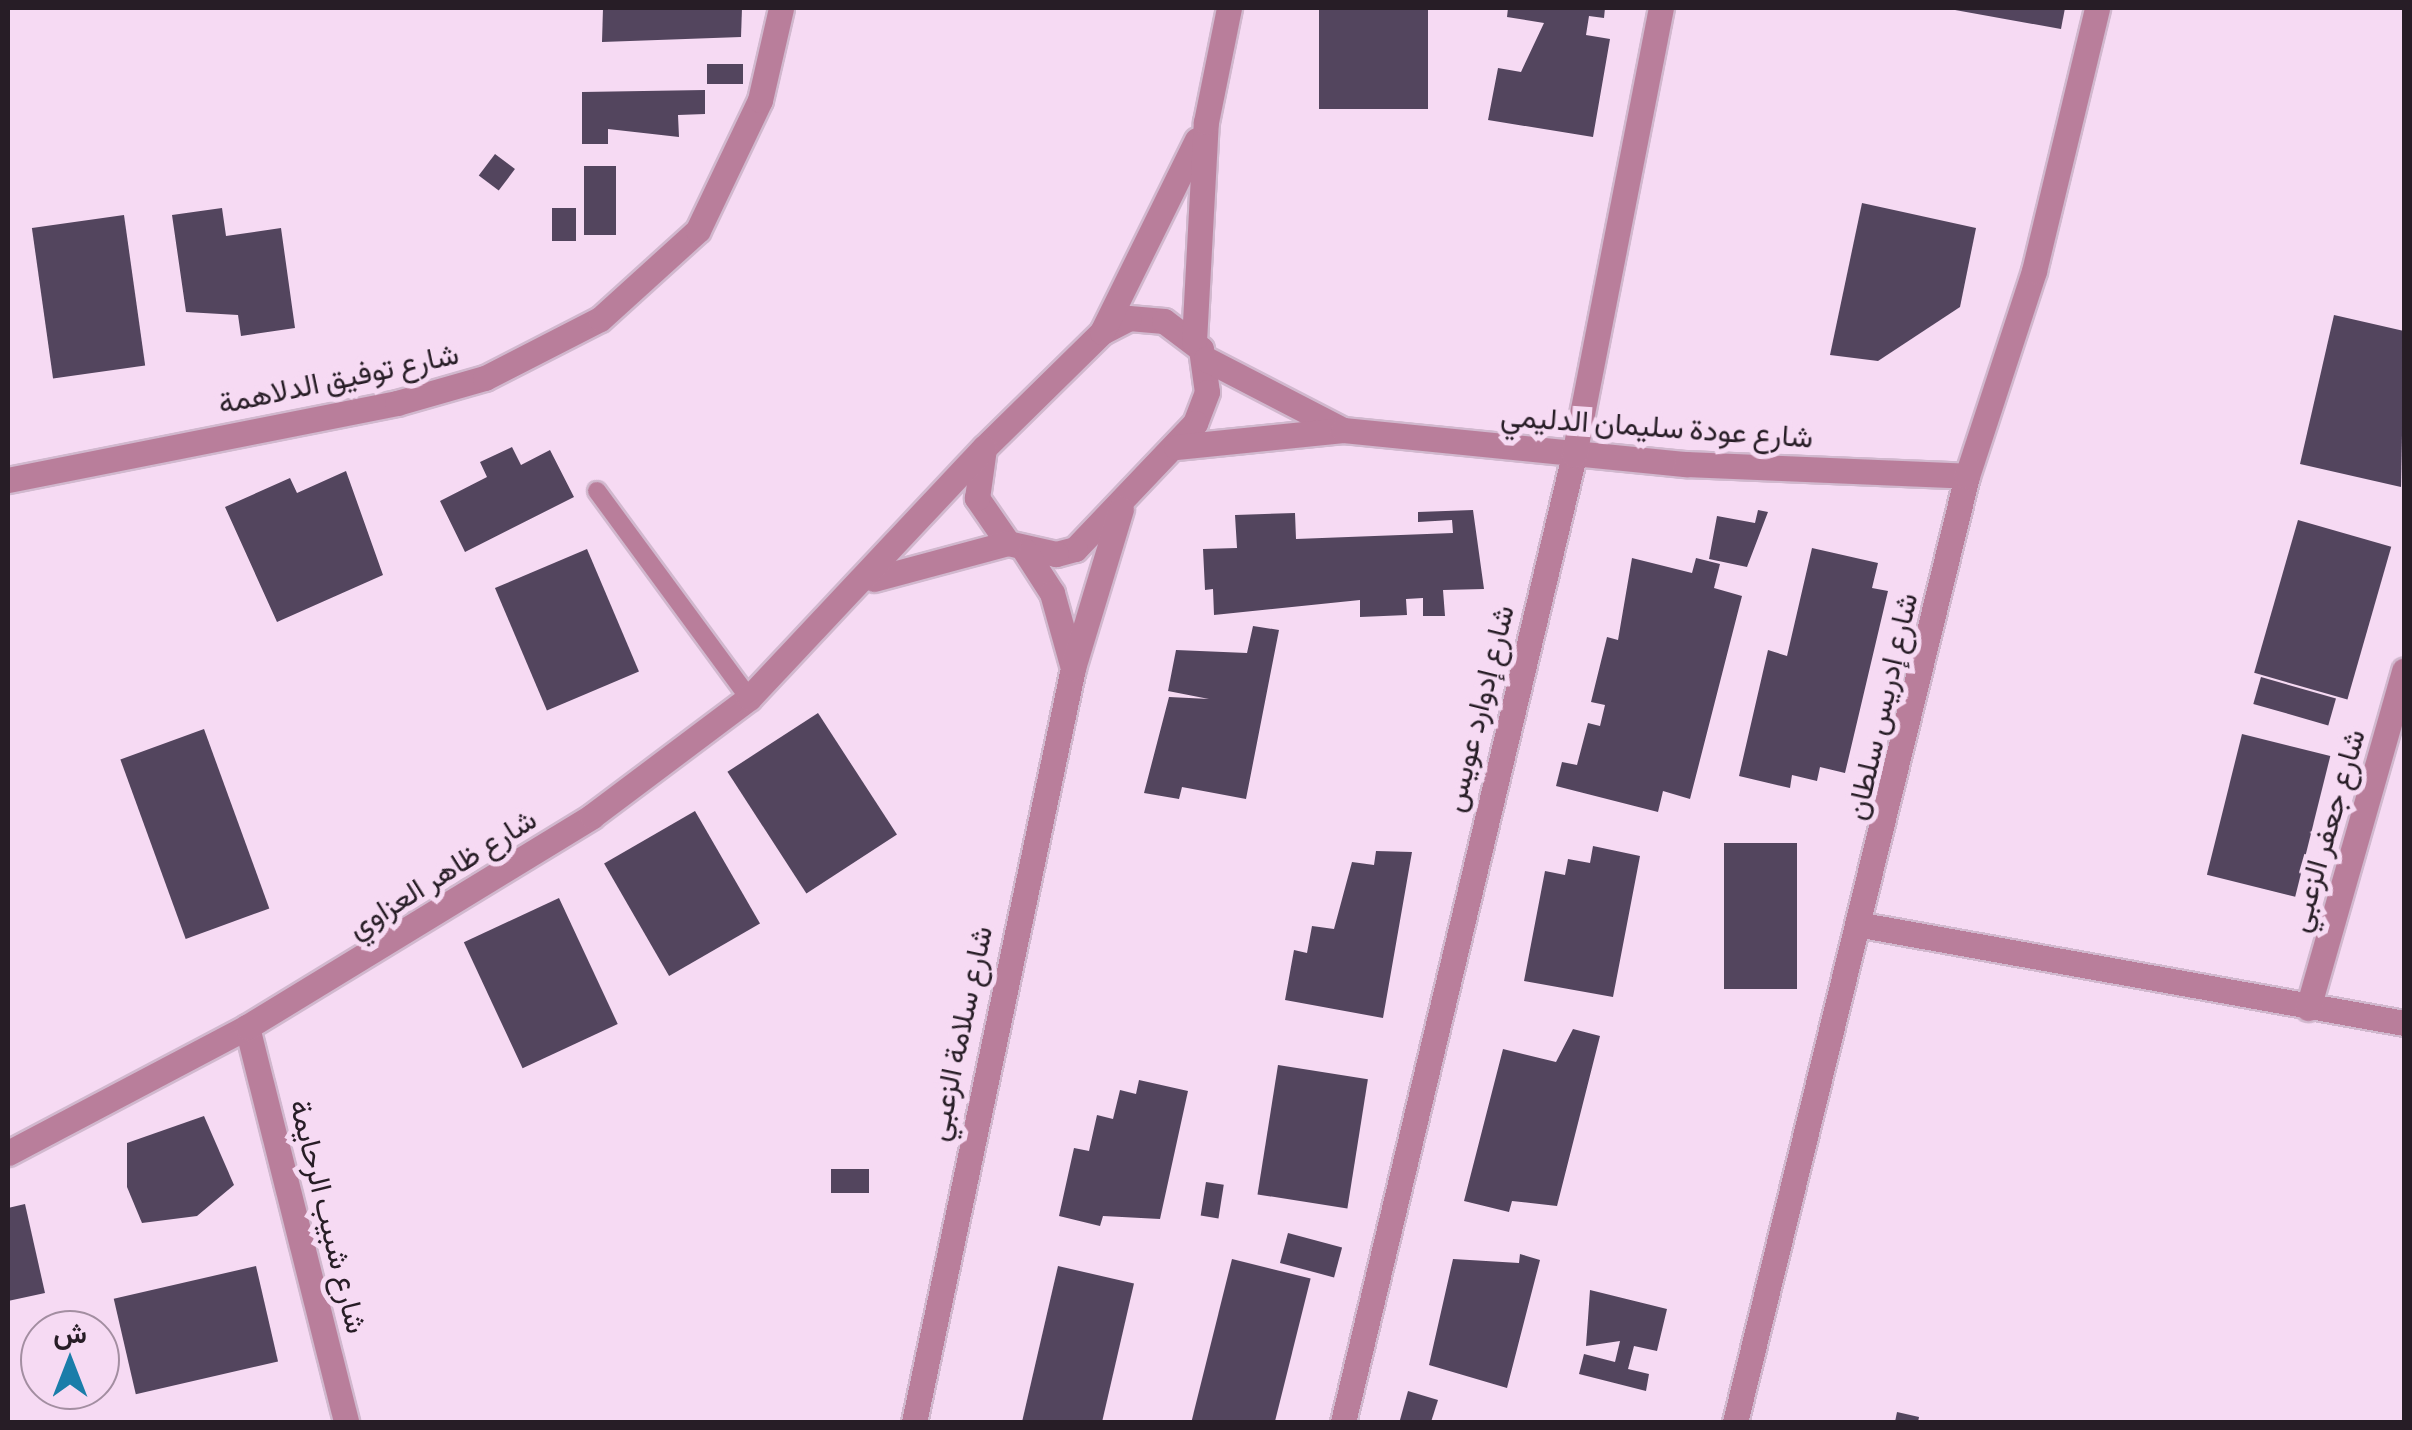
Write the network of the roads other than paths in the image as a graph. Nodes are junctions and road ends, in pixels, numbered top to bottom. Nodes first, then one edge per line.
1 (781, 8) edge
2 (1229, 8) edge
3 (1661, 8) edge
4 (2097, 8) edge
5 (1206, 122) junction
6 (1102, 332) junction
7 (1200, 350) junction
8 (1343, 430) junction
9 (1176, 447) junction
10 (984, 448) junction
11 (1574, 455) junction
12 (1967, 476) junction
13 (8, 480) edge
14 (596, 492) dead end
15 (1121, 509) junction
16 (1016, 547) junction
17 (865, 583) junction
18 (1073, 668) junction
19 (2404, 670) edge
20 (749, 698) junction
21 (1862, 925) junction
22 (2308, 1008) junction
23 (2404, 1023) edge
24 (247, 1027) junction
25 (8, 1153) edge
26 (913, 1420) edge
27 (346, 1422) edge
28 (1342, 1422) edge
29 (1734, 1422) edge

1 - 13 street, شارع توفيق الدلاهمة
2 - 5 street
3 - 11 street, شارع إدوارد عويس
4 - 12 street, شارع إدريس سلطان
5 - 6 street
5 - 7 street
6 - 7 street, شارع عودة سليمان الدليمي
6 - 10 street, شارع ظاهر العزاوي
7 - 8 street, شارع عودة سليمان الدليمي
7 - 9 street, شارع ظاهر العزاوي
8 - 9 street, شارع عودة سليمان الدليمي
8 - 11 street, شارع عودة سليمان الدليمي
9 - 15 street, شارع ظاهر العزاوي
10 - 16 street, شارع سلامة الزعبي
10 - 17 street, شارع ظاهر العزاوي
11 - 12 street, شارع عودة سليمان الدليمي
11 - 28 street, شارع إدوارد عويس
12 - 21 street, شارع إدريس سلطان
14 - 20 lane
15 - 16 street, شارع ظاهر العزاوي
15 - 18 street, شارع سلامة الزعبي
16 - 17 street, شارع ظاهر العزاوي
16 - 18 street, شارع سلامة الزعبي
17 - 20 street, شارع ظاهر العزاوي
18 - 26 street, شارع سلامة الزعبي
19 - 22 street, شارع جعفر الزعبي
20 - 24 street, شارع ظاهر العزاوي
21 - 22 street
21 - 29 street, شارع إدريس سلطان
22 - 23 street
24 - 25 street, شارع ظاهر العزاوي
24 - 27 street, شارع شبيب الرحايمة

